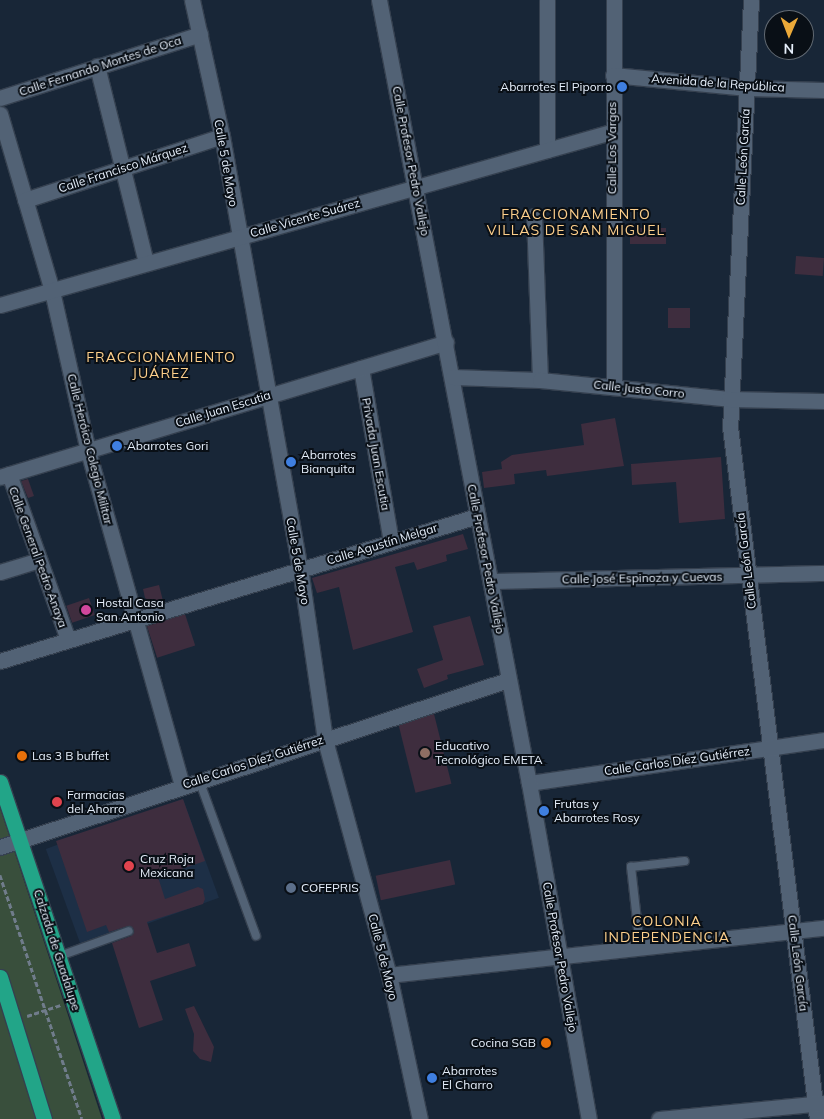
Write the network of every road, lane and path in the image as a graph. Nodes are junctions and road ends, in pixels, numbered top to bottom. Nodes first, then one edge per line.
1 (192, 0) edge
2 (379, 0) edge
3 (547, 0) edge
4 (614, 0) edge
5 (751, 0) edge
6 (200, 34) junction
7 (96, 66) junction
8 (613, 75) junction
9 (747, 88) junction
10 (824, 90) edge
11 (0, 98) edge
12 (0, 114) edge
13 (611, 132) junction
14 (222, 136) junction
15 (547, 150) junction
16 (124, 166) junction
17 (416, 186) junction
18 (25, 200) junction
19 (534, 216) dead end
20 (238, 237) junction
21 (146, 263) junction
22 (52, 291) junction
23 (0, 306) edge
24 (446, 342) junction
25 (361, 368) junction
26 (453, 378) junction
27 (540, 380) junction
28 (614, 386) junction
29 (267, 395) junction
30 (729, 398) junction
31 (824, 402) edge
32 (88, 451) junction
33 (4, 476) edge
34 (476, 516) junction
35 (391, 541) junction
36 (37, 561) junction
37 (300, 568) junction
38 (0, 572) edge
39 (824, 573) edge
40 (748, 576) junction
41 (491, 581) junction
42 (136, 618) junction
43 (68, 640) junction
44 (0, 661) edge
45 (508, 680) junction
46 (325, 740) junction
47 (824, 740) edge
48 (768, 747) junction
49 (199, 780) junction
50 (0, 782) edge
51 (529, 783) junction
52 (182, 785) junction
53 (21, 842) junction
54 (0, 847) edge
55 (685, 861) dead end
56 (0, 875) edge
57 (824, 928) edge
58 (794, 930) junction
59 (129, 932) dead end
60 (256, 936) dead end
61 (640, 947) junction
62 (560, 954) junction
63 (60, 956) junction
64 (389, 975) junction
65 (0, 977) edge
66 (73, 1000) junction
67 (44, 1010) junction
68 (14, 1021) junction
69 (819, 1103) edge
70 (44, 1119) edge
71 (82, 1119) edge
72 (113, 1119) edge
73 (420, 1119) edge
74 (589, 1119) edge
75 (659, 1119) edge
76 (817, 1119) edge

1 - 6 street, Calle 5 de Mayo
2 - 17 street, Calle Profesor Pedro Vallejo
3 - 15 street
4 - 8 street, Calle Los Vargas
5 - 9 street, Calle León García
6 - 7 street, Calle Fernando Montes de Oca
6 - 14 street, Calle 5 de Mayo
7 - 11 street, Calle Fernando Montes de Oca
7 - 16 street
8 - 9 street, Avenida de la República
8 - 13 street, Calle Los Vargas
9 - 10 street, Avenida de la República
9 - 30 street, Calle León García
12 - 18 street, Calle Heróico Colegio Militar
13 - 15 street, Calle Vicente Suárez
13 - 28 street, Calle Los Vargas
14 - 16 street, Calle Francisco Márquez
14 - 20 street, Calle 5 de Mayo
15 - 17 street, Calle Vicente Suárez
16 - 18 street, Calle Francisco Márquez
16 - 21 street
17 - 20 street, Calle Vicente Suárez
17 - 24 street, Calle Profesor Pedro Vallejo
18 - 22 street, Calle Heróico Colegio Militar
19 - 27 street
20 - 21 street, Calle Vicente Suárez
20 - 29 street, Calle 5 de Mayo
21 - 22 street, Calle Vicente Suárez
22 - 23 street, Calle Vicente Suárez
22 - 32 street, Calle Heróico Colegio Militar
24 - 25 street, Calle Juan Escutia
24 - 26 street, Calle Profesor Pedro Vallejo
25 - 29 street, Calle Juan Escutia
25 - 35 street, Privada Juan Escutia
26 - 27 street, Calle Justo Corro
26 - 34 street, Calle Profesor Pedro Vallejo
27 - 28 street, Calle Justo Corro
28 - 30 street, Calle Justo Corro
29 - 32 street, Calle Juan Escutia
29 - 37 street, Calle 5 de Mayo
30 - 31 street, Calle Justo Corro
30 - 40 street, Calle León García
32 - 33 street, Calle Juan Escutia
32 - 42 street, Calle Heróico Colegio Militar
33 - 36 street, Calle General Pedro Anaya
34 - 35 street, Calle Agustín Melgar
34 - 41 street, Calle Profesor Pedro Vallejo
35 - 37 street, Calle Agustín Melgar
36 - 38 street
36 - 43 street, Calle General Pedro Anaya
37 - 42 street, Calle Agustín Melgar
37 - 46 street, Calle 5 de Mayo
39 - 40 street, Calle José Espinoza y Cuevas
40 - 41 street, Calle José Espinoza y Cuevas
40 - 48 street, Calle León García
41 - 45 street, Calle Profesor Pedro Vallejo
42 - 43 street, Calle Agustín Melgar
42 - 52 street, Calle Heróico Colegio Militar
43 - 44 street, Calle Agustín Melgar
45 - 46 street, Calle Carlos Díez Gutiérrez
45 - 51 street, Calle Profesor Pedro Vallejo
46 - 49 street, Calle Carlos Díez Gutiérrez
46 - 64 street, Calle 5 de Mayo
47 - 48 street, Calle Carlos Díez Gutiérrez
48 - 51 street, Calle Carlos Díez Gutiérrez
48 - 58 street, Calle León García
49 - 52 street, Calle Carlos Díez Gutiérrez
49 - 60 lane
50 - 53 main road, Calzada de Guadalupe
51 - 62 street, Calle Profesor Pedro Vallejo
52 - 53 street, Calle Carlos Díez Gutiérrez
53 - 54 street, Calle Carlos Díez Gutiérrez
53 - 63 main road, Calzada de Guadalupe
55 - 61 lane
56 - 67 path
57 - 58 street
58 - 61 street
58 - 69 street, Calle León García
59 - 63 lane
61 - 62 street
62 - 64 street
62 - 74 street, Calle Profesor Pedro Vallejo
63 - 66 main road, Calzada de Guadalupe
64 - 73 street, Calle 5 de Mayo
65 - 68 main road
66 - 67 path
66 - 72 main road, Calzada de Guadalupe
67 - 68 path
67 - 71 path
68 - 70 main road
69 - 75 street
69 - 76 street, Calle León García

